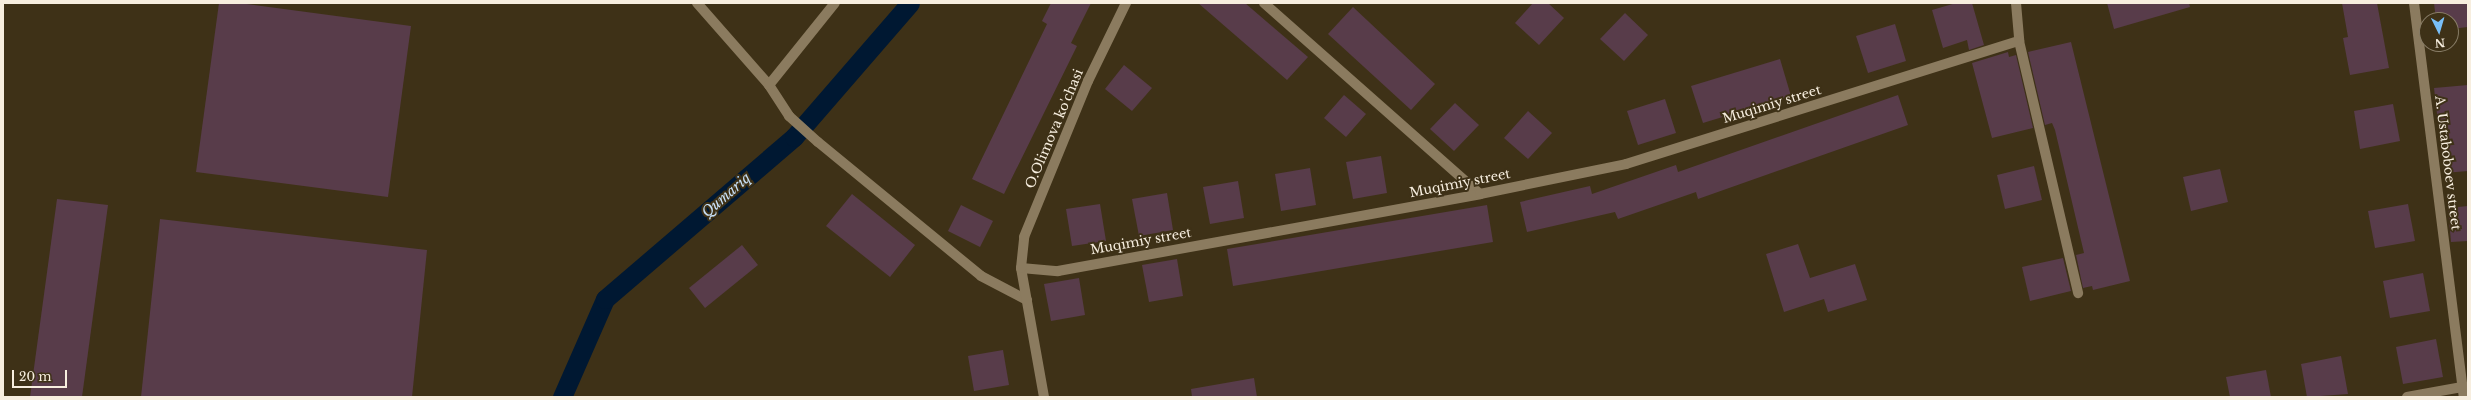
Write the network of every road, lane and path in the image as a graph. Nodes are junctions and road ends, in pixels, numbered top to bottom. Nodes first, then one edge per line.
1 (697, 3) edge
2 (835, 3) edge
3 (1126, 3) edge
4 (1264, 3) edge
5 (2016, 3) edge
6 (2414, 3) edge
7 (2019, 41) junction
8 (769, 85) junction
9 (1480, 194) junction
10 (1021, 268) junction
11 (2078, 293) dead end
12 (1027, 300) junction
13 (2462, 387) junction
14 (1044, 397) edge
15 (2407, 397) edge
16 (2464, 397) edge

1 - 8 street
2 - 8 street
3 - 10 street, O.Olimova ko'chasi
4 - 9 street
5 - 7 street
6 - 13 street, A. Ustaboboev street
7 - 9 street, Muqimiy street
7 - 11 street
8 - 12 street
9 - 10 street, Muqimiy street
10 - 12 street
12 - 14 street
13 - 15 street
13 - 16 street, A. Ustaboboev street

